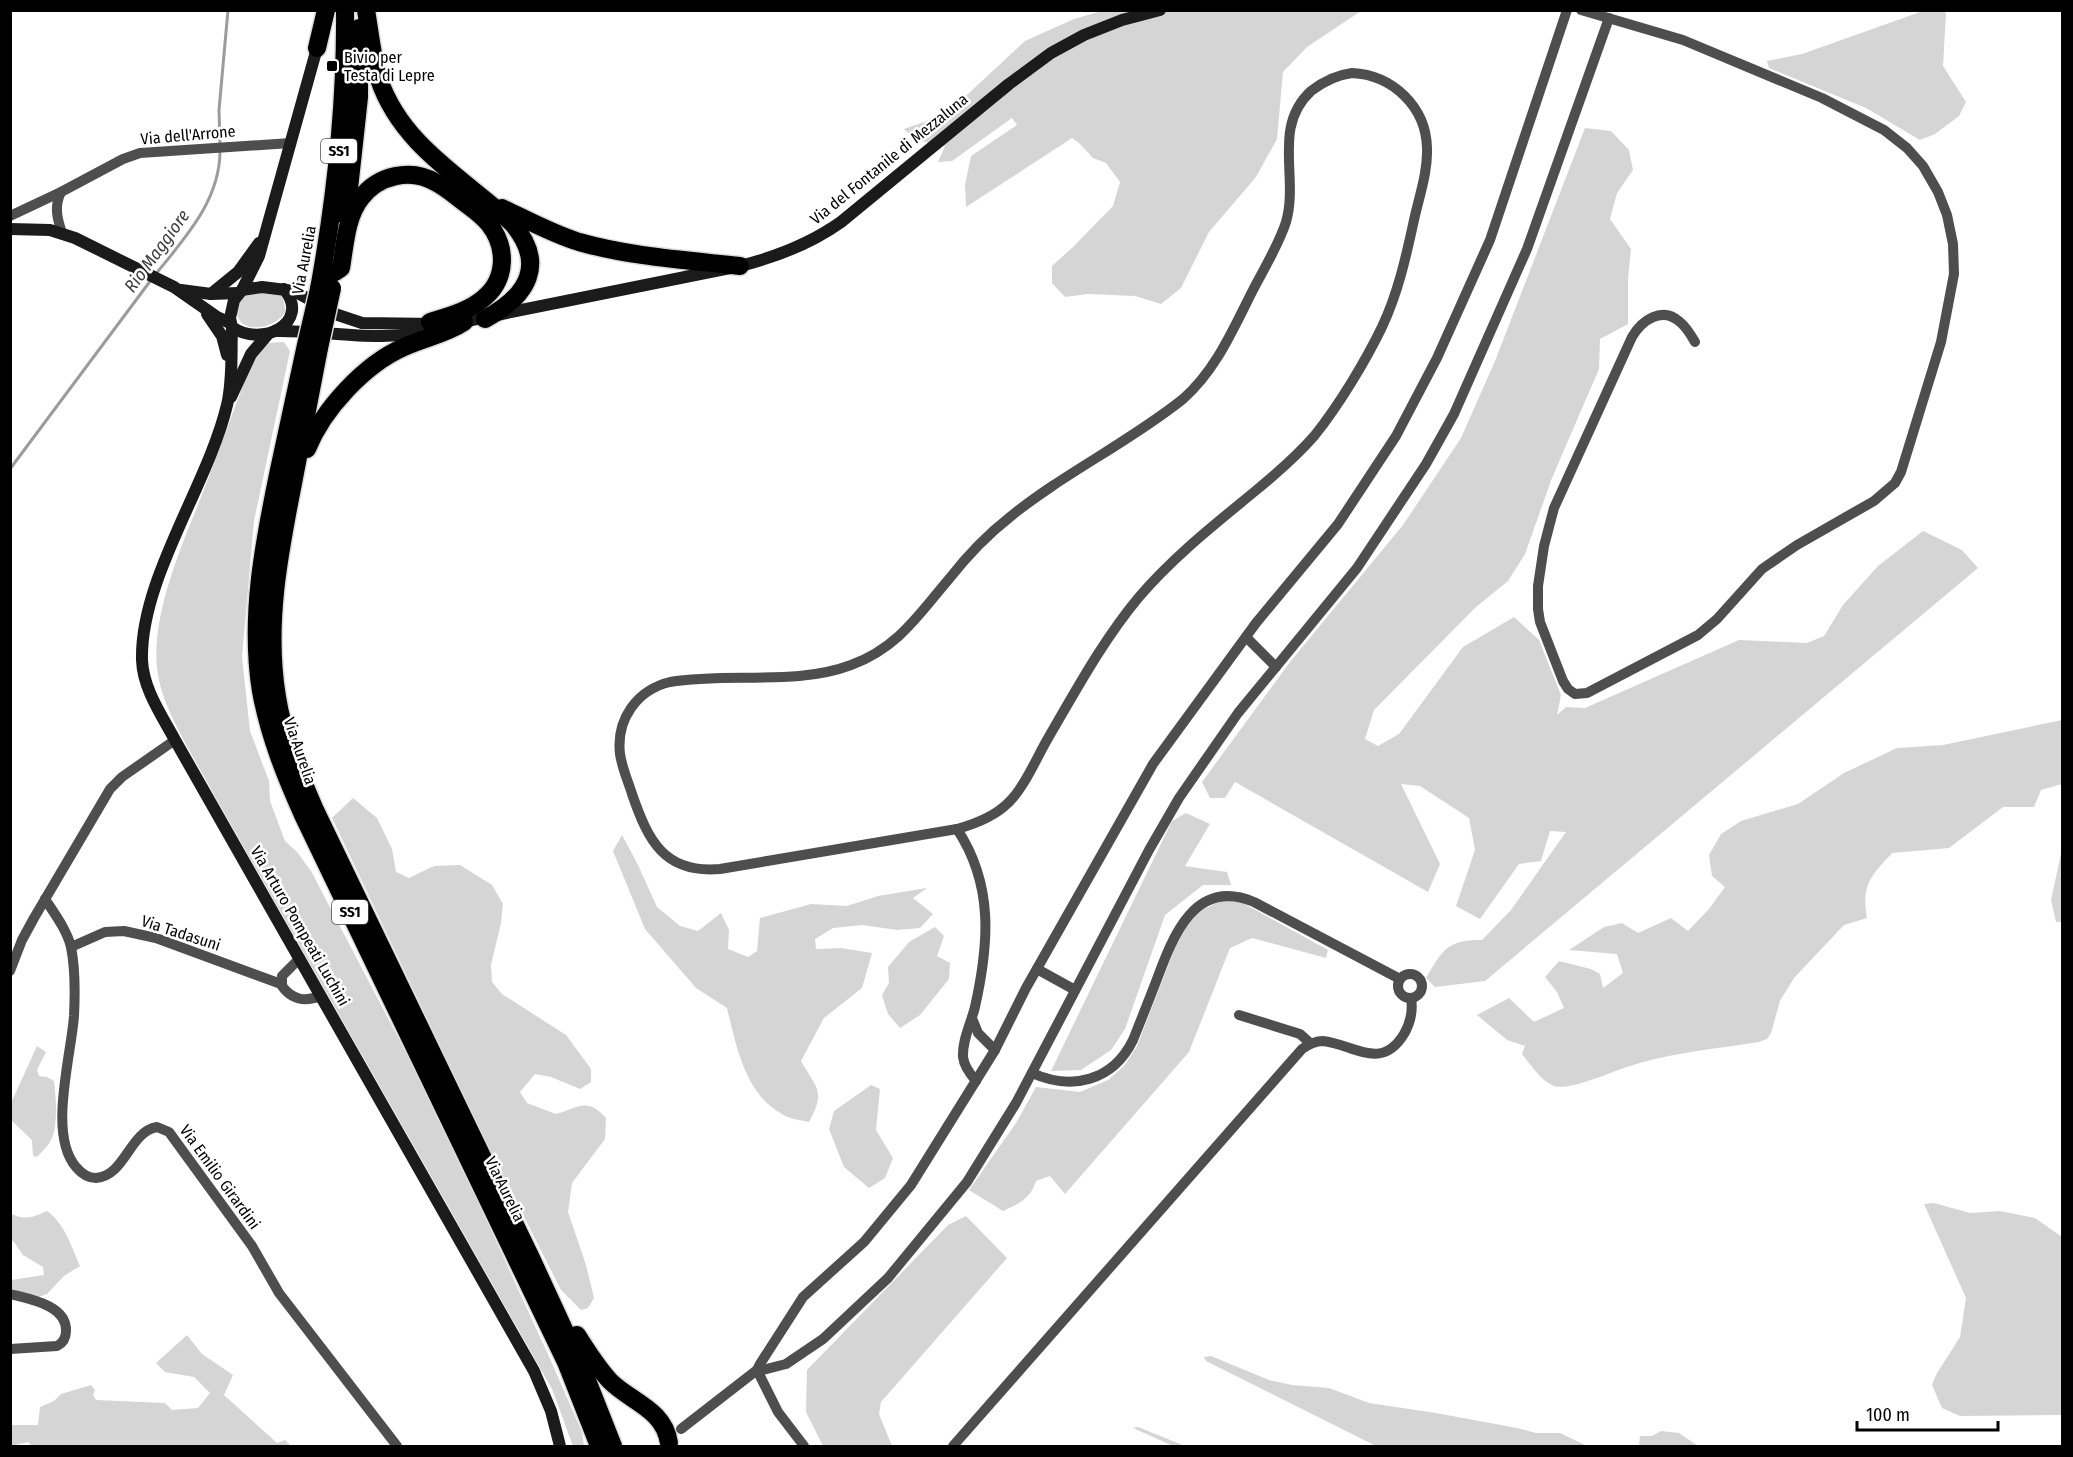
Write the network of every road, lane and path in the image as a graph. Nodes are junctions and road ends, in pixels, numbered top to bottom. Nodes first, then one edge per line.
1 (326, 10) edge
2 (345, 10) edge
3 (358, 10) edge
4 (366, 10) edge
5 (1160, 10) edge
6 (1567, 10) edge
7 (1581, 10) edge
8 (1609, 18) junction
9 (317, 48) joint
10 (291, 143) junction
11 (61, 192) junction
12 (488, 203) junction
13 (10, 216) edge
14 (10, 229) edge
15 (62, 233) junction
16 (264, 234) junction
17 (740, 266) junction
18 (328, 283) junction
19 (172, 286) junction
20 (284, 289) junction
21 (240, 292) junction
22 (211, 294) junction
23 (203, 308) junction
24 (486, 319) junction
25 (464, 322) junction
26 (437, 324) junction
27 (231, 325) junction
28 (271, 333) junction
29 (1695, 342) dead end
30 (313, 347) junction
31 (230, 374) junction
32 (228, 403) junction
33 (286, 516) junction
34 (1246, 637) junction
35 (1276, 667) junction
36 (175, 740) junction
37 (957, 829) junction
38 (45, 899) junction
39 (71, 947) junction
40 (300, 958) junction
41 (1037, 969) junction
42 (10, 971) edge
43 (1400, 979) junction
44 (281, 984) junction
45 (1075, 990) junction
46 (321, 996) junction
47 (1411, 998) junction
48 (1239, 1015) dead end
49 (972, 1018) junction
50 (1310, 1043) junction
51 (995, 1050) junction
52 (1032, 1073) junction
53 (976, 1081) junction
54 (490, 1175) junction
55 (10, 1294) edge
56 (10, 1349) edge
57 (757, 1370) junction
58 (669, 1441) edge
59 (608, 1445) edge
60 (400, 1446) edge
61 (560, 1446) edge
62 (804, 1446) edge
63 (953, 1446) edge

1 - 9 highway
2 - 18 highway, Via Aurelia / SS1
3 - 18 highway, Via Aurelia / SS1
4 - 12 highway
5 - 17 street, Via del Fontanile di Mezzaluna
6 - 34 street
7 - 8 street
8 - 29 street
8 - 35 street
9 - 10 street
10 - 11 street, Via dell'Arrone
10 - 16 street
11 - 13 street, Via dell'Arrone
11 - 15 street
12 - 17 highway
12 - 24 highway
14 - 15 street
15 - 19 street
16 - 21 street
16 - 22 street
17 - 24 street, Via del Fontanile di Mezzaluna
18 - 26 highway
18 - 30 highway, Via Aurelia / SS1, bridge
19 - 22 street
19 - 23 street
20 - 21 street
20 - 26 street, Via del Fontanile di Mezzaluna
20 - 28 street
21 - 22 street
21 - 27 street
23 - 27 street
23 - 31 street, Via Arturo Pompeati Luchini
24 - 25 street, Via del Fontanile di Mezzaluna
25 - 26 street, Via del Fontanile di Mezzaluna
25 - 33 highway
26 - 28 street, Via del Fontanile di Mezzaluna
27 - 28 street
27 - 31 street, Via Arturo Pompeati Luchini
28 - 32 street, Via Arturo Pompeati Luchini
30 - 33 highway, Via Aurelia / SS1
30 - 59 highway, Via Aurelia / SS1
31 - 32 street, Via Arturo Pompeati Luchini
32 - 36 street, Via Arturo Pompeati Luchini
33 - 54 highway, Via Aurelia / SS1
34 - 35 street
34 - 41 street
35 - 45 street
36 - 38 street
36 - 40 street, Via Arturo Pompeati Luchini
37 - 37 street
37 - 49 street
38 - 39 street, Via Emilio Girardini
38 - 42 street
39 - 44 street, Via Tadasuni
39 - 60 street, Via Emilio Girardini
40 - 44 street
40 - 46 street, Via Arturo Pompeati Luchini
41 - 45 street
41 - 51 street
43 - 47 street
43 - 47 street
43 - 52 street
44 - 46 street, Via Tadasuni
45 - 52 street
46 - 61 street, Via Arturo Pompeati Luchini
47 - 50 street
48 - 50 street
49 - 51 street
49 - 53 street
50 - 63 street
51 - 53 street
52 - 57 street
53 - 57 street
54 - 58 highway
54 - 59 highway, Via Aurelia / SS1
55 - 56 street
57 - 58 street
57 - 62 street

